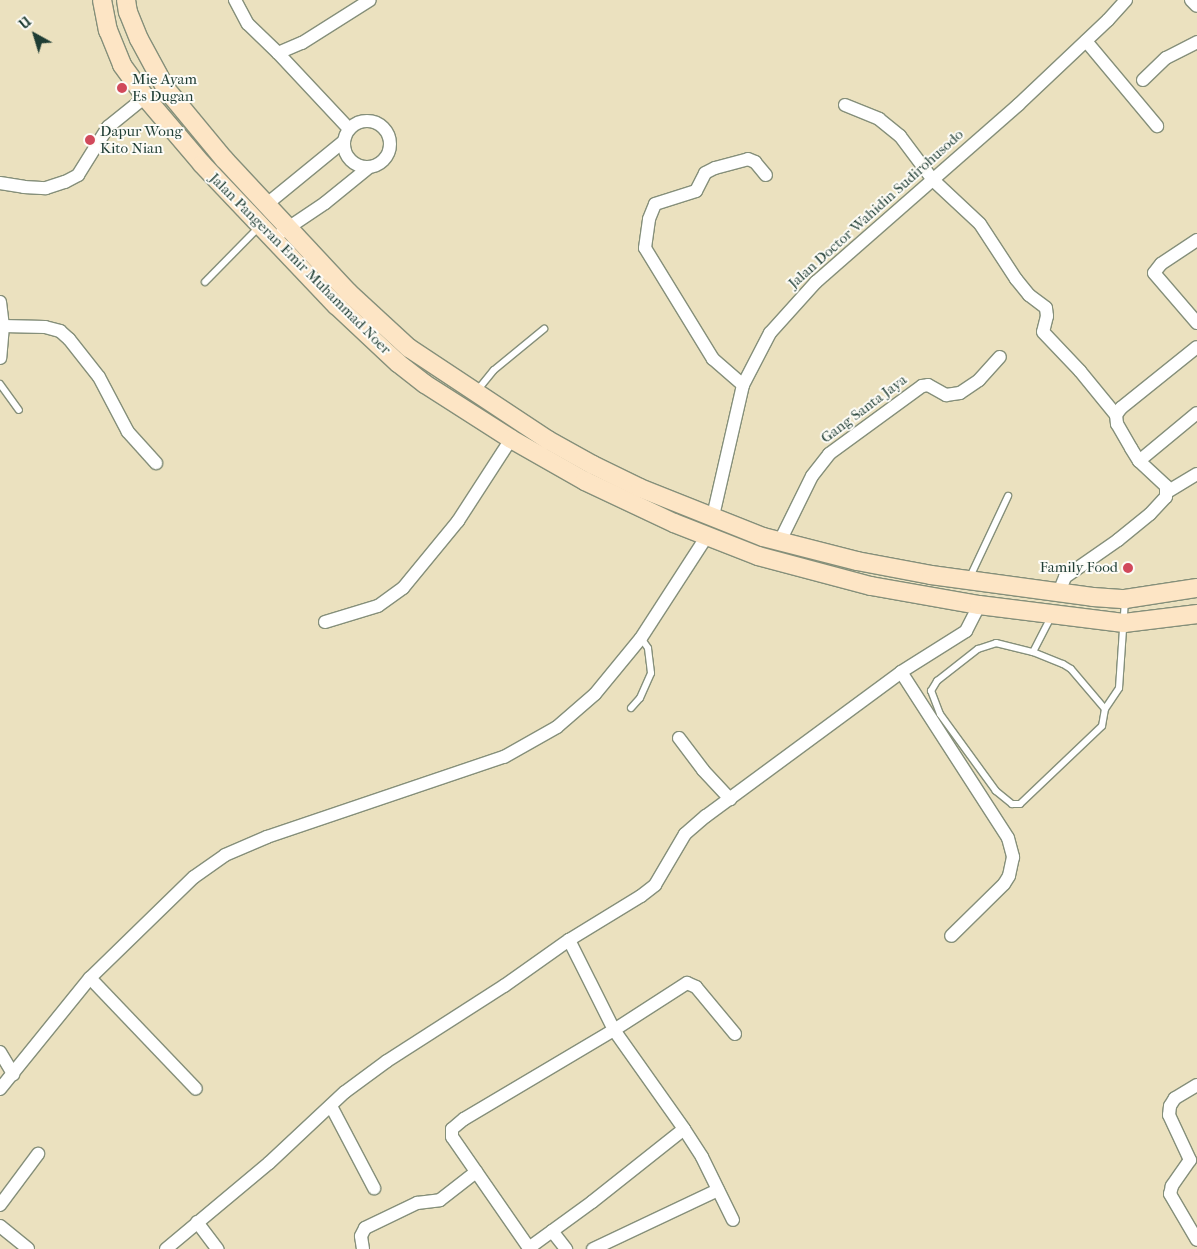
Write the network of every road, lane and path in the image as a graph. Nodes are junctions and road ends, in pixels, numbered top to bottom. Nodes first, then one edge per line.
1 (102, 0) edge
2 (126, 0) edge
3 (235, 0) edge
4 (370, 0) edge
5 (1126, 0) edge
6 (1191, 0) edge
7 (1197, 6) edge
8 (1086, 40) junction
9 (1197, 42) edge
10 (278, 53) junction
11 (1143, 80) dead end
12 (145, 96) junction
13 (175, 101) junction
14 (845, 105) dead end
15 (158, 114) junction
16 (1157, 126) dead end
17 (347, 135) junction
18 (368, 168) junction
19 (766, 175) dead end
20 (933, 180) junction
21 (0, 183) edge
22 (267, 204) junction
23 (259, 226) junction
24 (288, 227) junction
25 (273, 240) junction
26 (1197, 240) edge
27 (205, 282) dead end
28 (0, 302) edge
29 (1197, 323) edge
30 (3, 326) junction
31 (386, 327) junction
32 (544, 329) dead end
33 (374, 341) junction
34 (1197, 347) edge
35 (1000, 357) dead end
36 (0, 358) edge
37 (436, 367) junction
38 (0, 384) edge
39 (425, 384) junction
40 (743, 385) junction
41 (476, 392) junction
42 (18, 410) dead end
43 (1197, 413) edge
44 (1116, 415) junction
45 (511, 439) junction
46 (1140, 460) junction
47 (156, 462) dead end
48 (593, 465) junction
49 (1197, 474) edge
50 (585, 481) junction
51 (1167, 492) junction
52 (1008, 496) dead end
53 (713, 516) junction
54 (707, 536) junction
55 (771, 539) junction
56 (758, 556) junction
57 (944, 576) junction
58 (968, 580) junction
59 (1197, 588) edge
60 (1059, 592) junction
61 (938, 599) junction
62 (1125, 599) junction
63 (979, 606) junction
64 (1052, 614) junction
65 (1197, 614) edge
66 (326, 622) dead end
67 (1124, 623) junction
68 (641, 638) junction
69 (1033, 652) junction
70 (901, 672) junction
71 (631, 708) dead end
72 (1105, 709) junction
73 (679, 738) dead end
74 (730, 799) junction
75 (951, 936) dead end
76 (569, 940) junction
77 (90, 978) junction
78 (614, 1030) junction
79 (735, 1034) dead end
80 (0, 1052) edge
81 (13, 1074) junction
82 (1197, 1085) edge
83 (0, 1089) edge
84 (196, 1090) dead end
85 (331, 1106) junction
86 (684, 1129) junction
87 (38, 1154) dead end
88 (1193, 1158) edge
89 (476, 1172) junction
90 (374, 1188) dead end
91 (718, 1190) junction
92 (0, 1205) edge
93 (733, 1220) dead end
94 (197, 1222) junction
95 (0, 1226) edge
96 (552, 1231) junction
97 (1197, 1240) edge
98 (28, 1249) edge
99 (166, 1249) edge
100 (217, 1249) edge
101 (363, 1249) edge
102 (566, 1249) edge
103 (593, 1249) edge

1 - 12 main road, Jalan Pangeran Emir Muhammad Noer
2 - 13 main road, Jalan Pangeran Emir Muhammad Noer
3 - 10 street
4 - 10 street
5 - 8 street, Jalan Doctor Wahidin Sudirohusodo
6 - 7 street
8 - 16 street
8 - 20 street, Jalan Doctor Wahidin Sudirohusodo
9 - 11 street
10 - 17 street
12 - 15 main road, Jalan Pangeran Emir Muhammad Noer
12 - 21 street
13 - 15 main road
13 - 22 main road, Jalan Pangeran Emir Muhammad Noer
14 - 20 street
15 - 23 main road, Jalan Pangeran Emir Muhammad Noer
17 - 18 street
17 - 18 street
17 - 22 street
18 - 24 street
19 - 40 street
20 - 40 street, Jalan Doctor Wahidin Sudirohusodo
20 - 44 street
22 - 24 main road, Jalan Pangeran Emir Muhammad Noer
23 - 25 main road, Jalan Pangeran Emir Muhammad Noer
23 - 27 lane
24 - 25 street
24 - 31 main road, Jalan Pangeran Emir Muhammad Noer
25 - 33 main road, Jalan Pangeran Emir Muhammad Noer
26 - 29 street
28 - 30 street
30 - 36 street
30 - 47 street
31 - 33 main road
31 - 37 main road, Jalan Pangeran Emir Muhammad Noer
32 - 41 lane
33 - 39 main road, Jalan Pangeran Emir Muhammad Noer
34 - 44 street
35 - 55 street, Gang Santa Jaya
37 - 39 main road
37 - 41 main road, Jalan Pangeran Emir Muhammad Noer
38 - 42 lane
39 - 45 main road, Jalan Pangeran Emir Muhammad Noer
40 - 53 street, Jalan Doctor Wahidin Sudirohusodo
41 - 48 main road, Jalan Pangeran Emir Muhammad Noer
43 - 46 street
44 - 46 street
45 - 50 main road, Jalan Pangeran Emir Muhammad Noer
45 - 66 street
46 - 51 street
48 - 50 main road
48 - 53 main road, Jalan Pangeran Emir Muhammad Noer
49 - 51 street
50 - 54 main road, Jalan Pangeran Emir Muhammad Noer
51 - 60 street
52 - 58 lane
53 - 55 main road, Jalan Pangeran Emir Muhammad Noer
54 - 56 main road, Jalan Pangeran Emir Muhammad Noer
54 - 68 street
55 - 56 main road
55 - 57 main road, Jalan Pangeran Emir Muhammad Noer
56 - 61 main road, Jalan Pangeran Emir Muhammad Noer
57 - 58 main road, Jalan Pangeran Emir Muhammad Noer
57 - 61 main road
58 - 60 main road, Jalan Pangeran Emir Muhammad Noer
59 - 62 main road, Jalan Pangeran Emir Muhammad Noer
60 - 62 main road, Jalan Pangeran Emir Muhammad Noer
61 - 63 main road, Jalan Pangeran Emir Muhammad Noer
62 - 67 lane
63 - 64 main road, Jalan Pangeran Emir Muhammad Noer
63 - 70 street
64 - 67 main road, Jalan Pangeran Emir Muhammad Noer
64 - 69 lane
65 - 67 main road, Jalan Pangeran Emir Muhammad Noer
67 - 72 lane
68 - 71 lane
68 - 77 street
69 - 72 lane
69 - 72 lane
70 - 74 street
70 - 75 street
73 - 74 street
74 - 76 street
76 - 78 street
76 - 85 street
77 - 81 street
77 - 84 street
78 - 79 street
78 - 86 street
78 - 89 street
80 - 81 street
81 - 83 street
82 - 88 street
85 - 90 street
85 - 94 street
86 - 91 street
86 - 96 street
87 - 92 street
88 - 97 street
89 - 96 street
89 - 101 street
91 - 93 street
91 - 103 street
94 - 99 street
94 - 100 street
95 - 98 street
96 - 102 street

